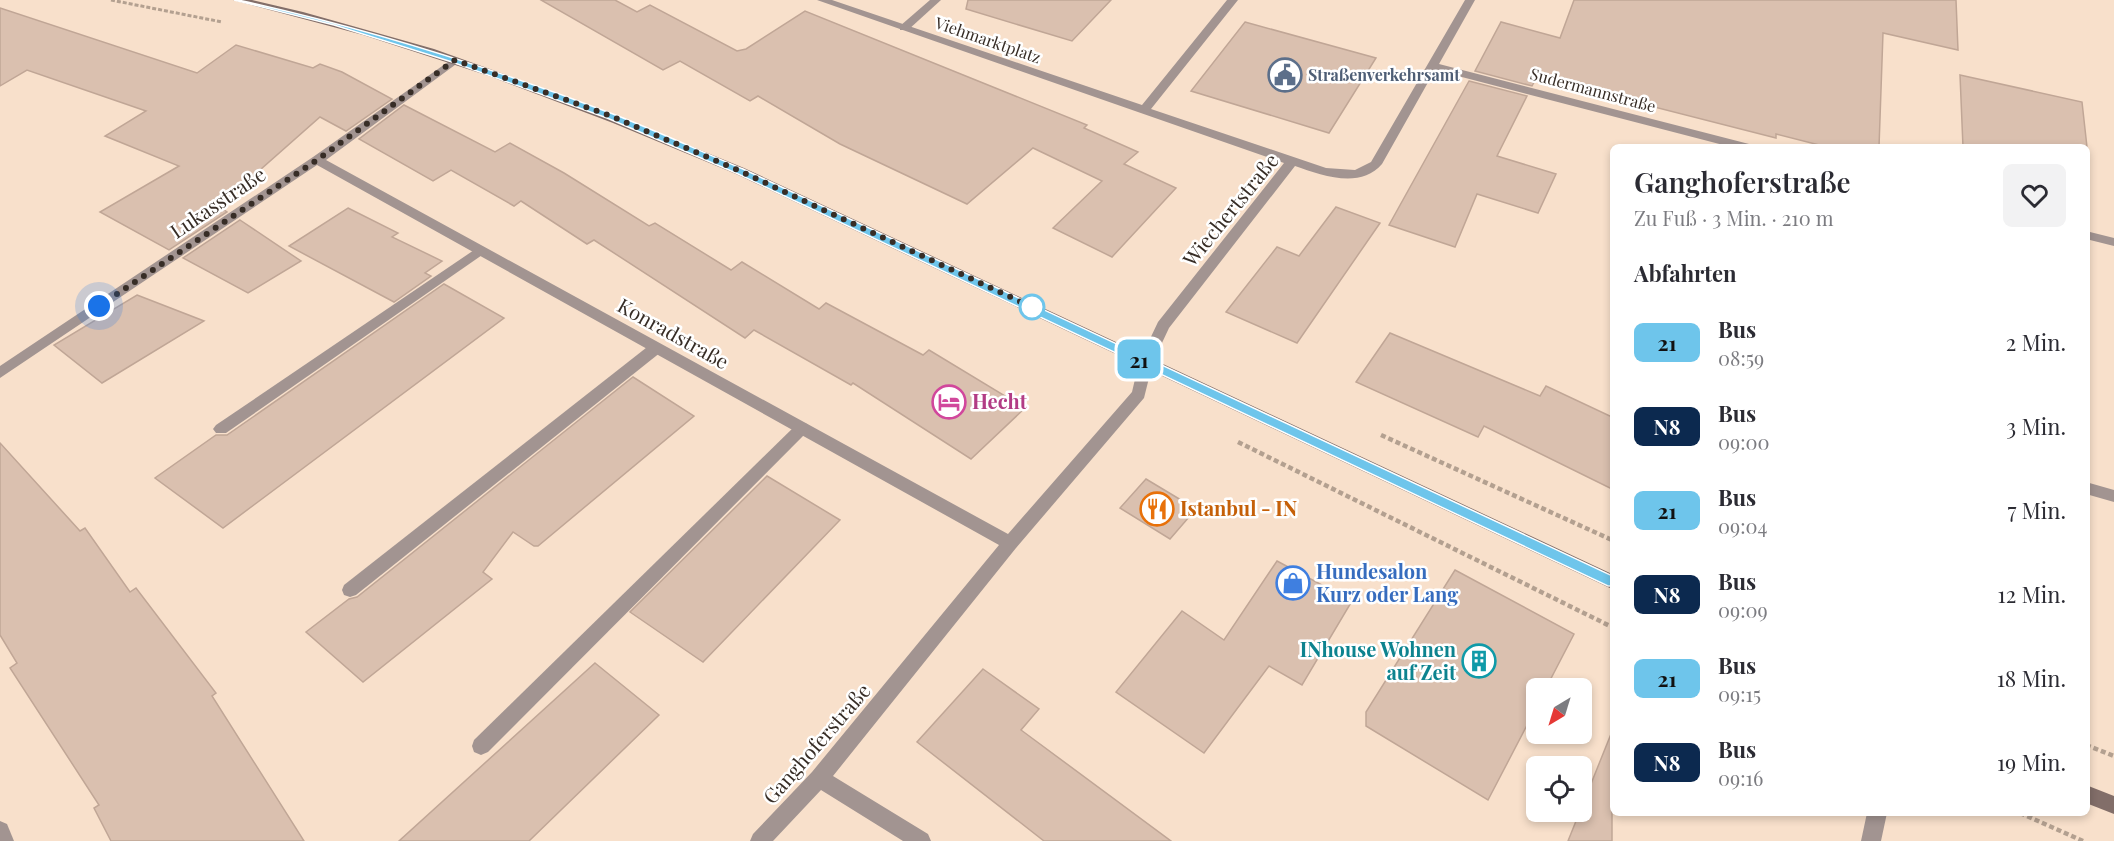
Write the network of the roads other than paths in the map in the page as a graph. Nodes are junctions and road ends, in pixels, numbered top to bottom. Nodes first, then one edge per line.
1 (238, 0) edge
2 (822, 0) edge
3 (936, 0) edge
4 (1233, 0) edge
5 (1470, 0) edge
6 (904, 28) junction
7 (455, 60) junction
8 (1433, 66) junction
9 (1144, 110) junction
10 (1732, 144) edge
11 (317, 160) junction
12 (1292, 161) junction
13 (2090, 236) edge
14 (2114, 242) edge
15 (480, 249) junction
16 (656, 348) junction
17 (1146, 362) junction
18 (0, 373) edge
19 (802, 428) junction
20 (221, 429) dead end
21 (2090, 489) edge
22 (2114, 496) edge
23 (1010, 543) junction
24 (1610, 581) edge
25 (350, 590) dead end
26 (481, 746) dead end
27 (819, 778) junction
28 (2090, 796) edge
29 (2114, 805) edge
30 (1877, 816) edge
31 (0, 831) edge
32 (4, 841) edge
33 (760, 841) edge
34 (921, 841) edge
35 (1871, 841) edge

1 - 7 street
2 - 6 street, Viehmarktplatz
3 - 6 street
4 - 9 street
5 - 8 street, Wiechertstraße
6 - 9 street, Viehmarktplatz
7 - 11 street, Lukasstraße
7 - 17 street
8 - 10 street, Sudermannstraße
8 - 12 street, Wiechertstraße
9 - 12 street, Viehmarktplatz
11 - 15 street, Konradstraße
11 - 18 street, Lukasstraße
12 - 17 street, Wiechertstraße
13 - 14 street
15 - 16 street, Konradstraße
15 - 20 street
16 - 19 street, Konradstraße
16 - 25 street
17 - 23 street, Ganghoferstraße
17 - 24 street
19 - 23 street, Konradstraße
19 - 26 street
21 - 22 street
23 - 27 street, Ganghoferstraße
27 - 33 street, Ganghoferstraße
27 - 34 street
28 - 29 street
30 - 35 street
31 - 32 street

